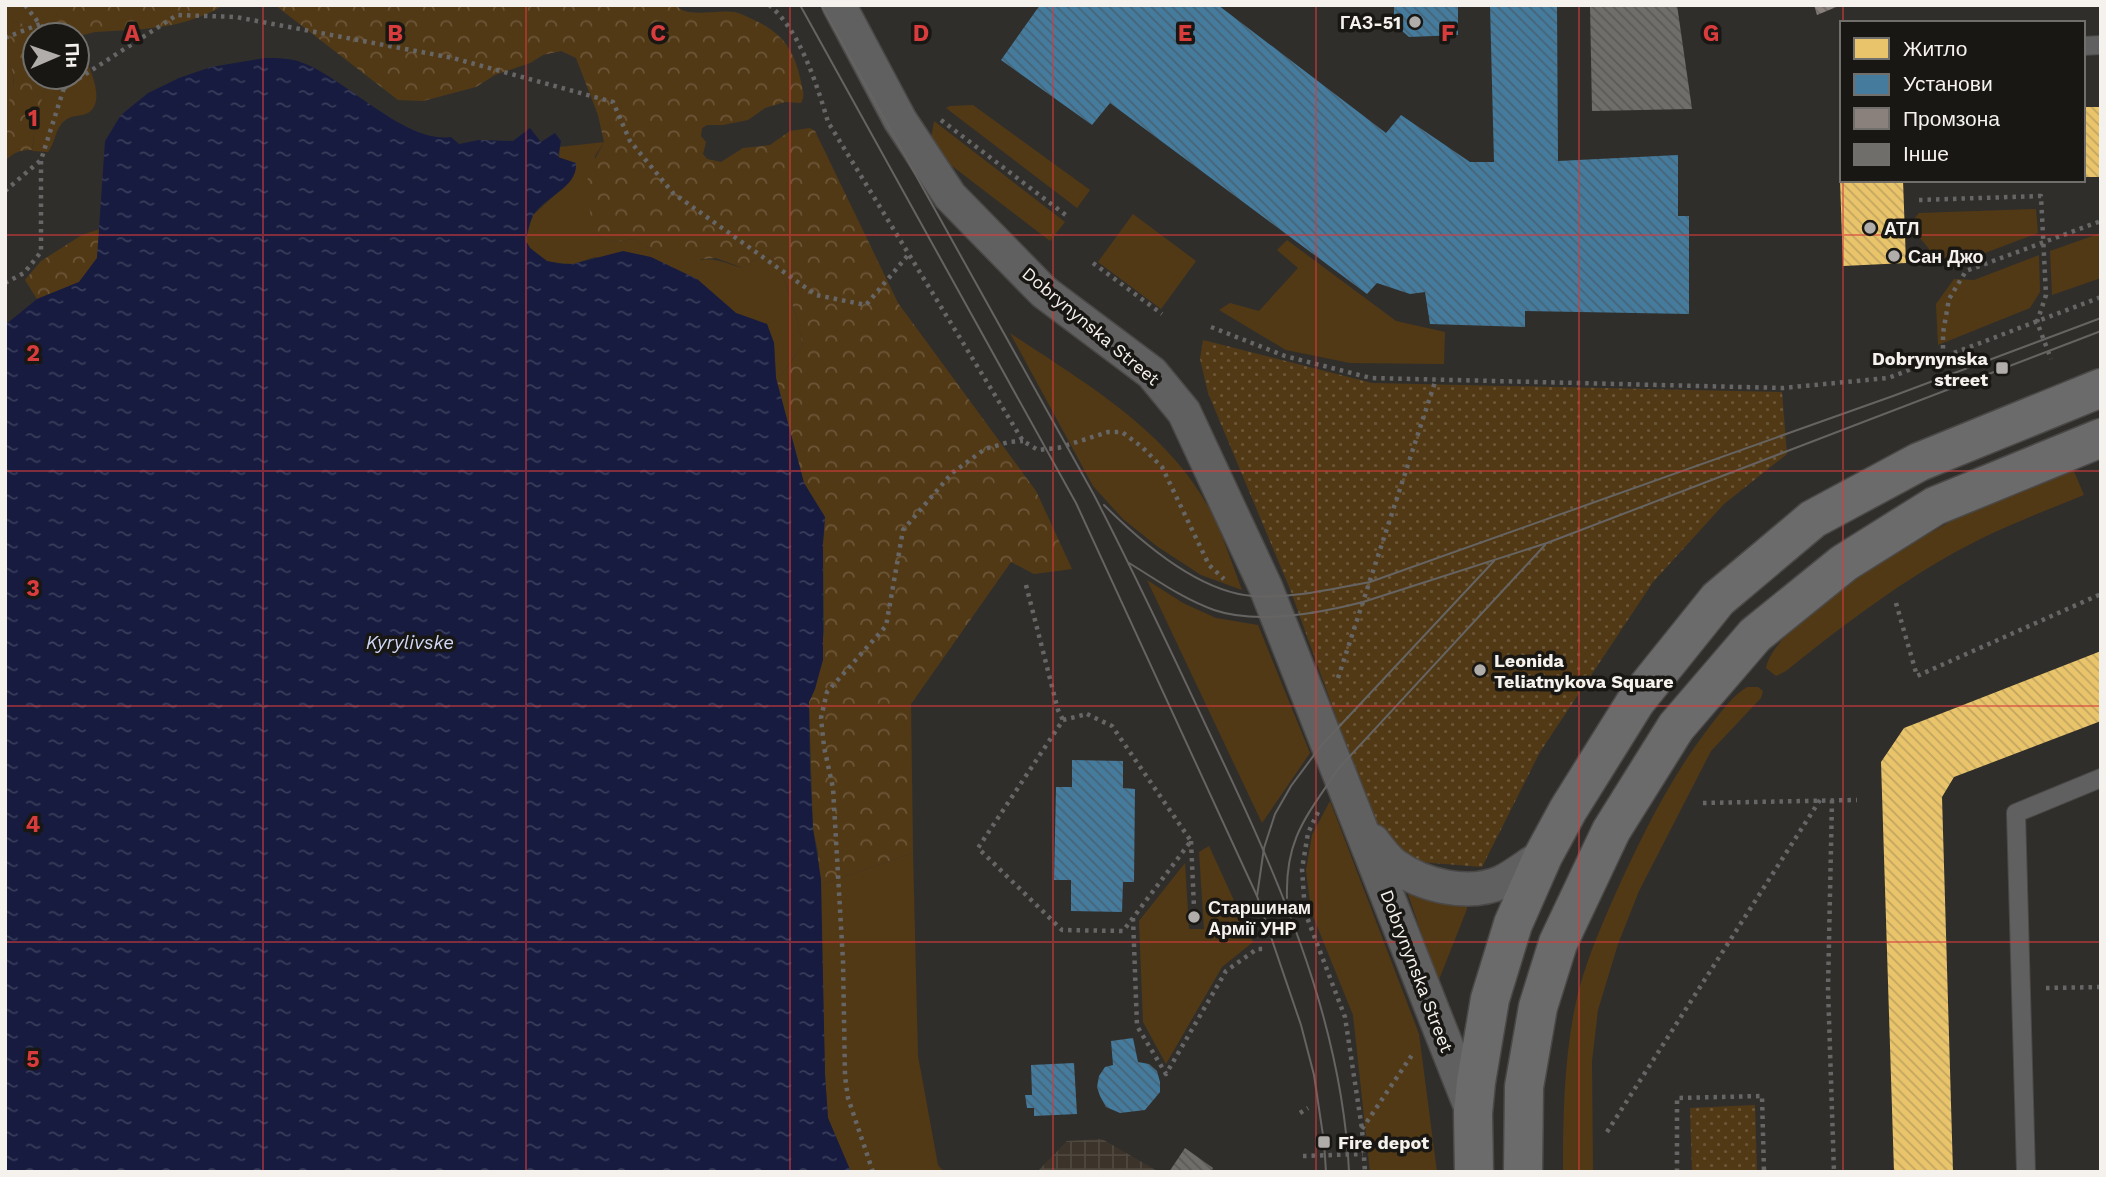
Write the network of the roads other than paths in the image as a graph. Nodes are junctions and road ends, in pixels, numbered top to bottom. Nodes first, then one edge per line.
1 (839, 5) edge
2 (2101, 388) edge
3 (2101, 438) edge
4 (2101, 778) edge
5 (1362, 828) junction
6 (1543, 856) junction
7 (1473, 1113) junction
8 (1474, 1172) edge
9 (1523, 1172) edge
10 (2026, 1172) edge

1 - 5 street, Dobrynynska Street
2 - 6 main road
3 - 9 main road
4 - 10 lane
5 - 6 street, Dobrynynska Street
5 - 7 street, Dobrynynska Street
6 - 7 main road
7 - 8 main road

